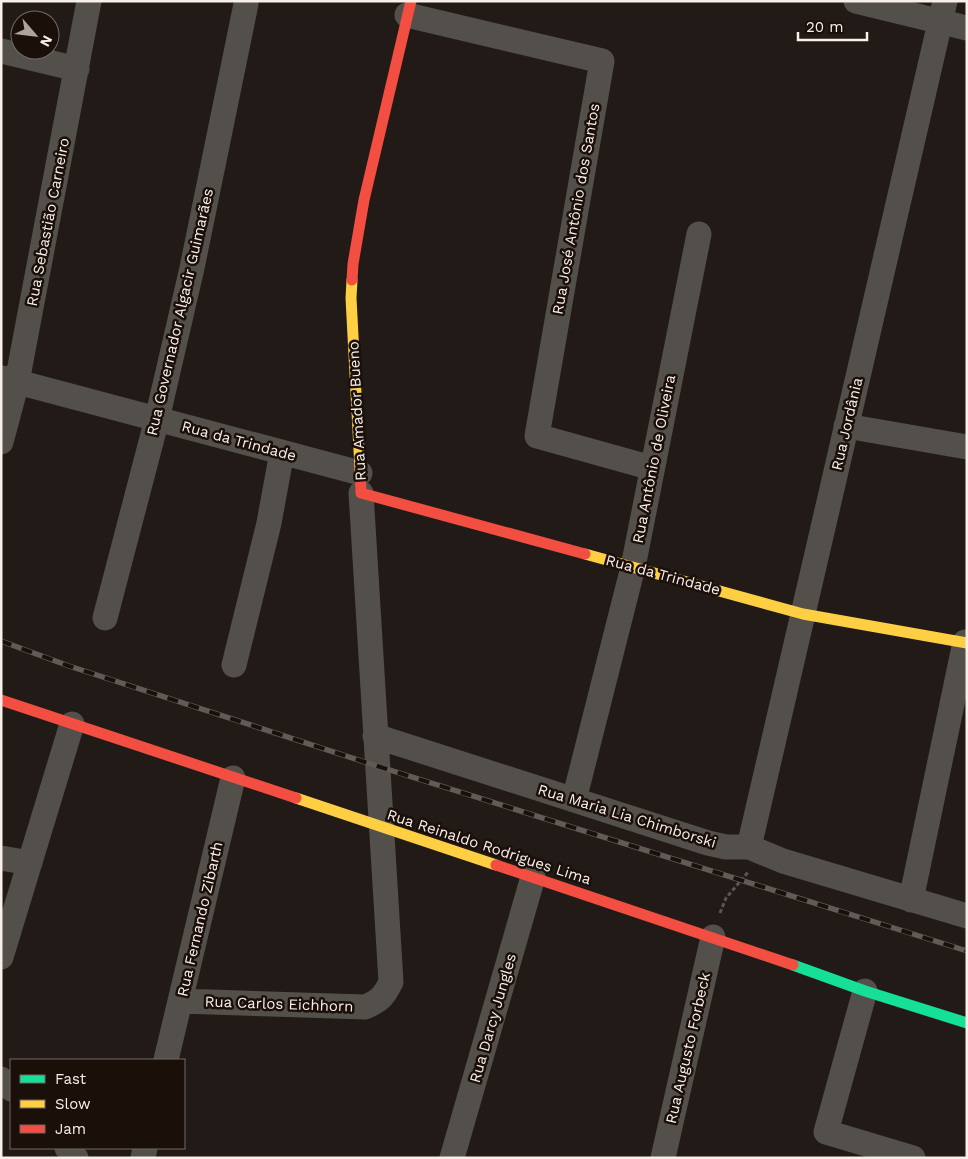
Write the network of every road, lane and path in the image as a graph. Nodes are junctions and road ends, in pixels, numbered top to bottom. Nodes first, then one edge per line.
1 (90, 1) edge
2 (856, 1) edge
3 (246, 4) dead end
4 (409, 8) edge
5 (943, 11) edge
6 (967, 28) edge
7 (1, 51) edge
8 (77, 69) junction
9 (699, 234) dead end
10 (9, 380) edge
11 (158, 419) junction
12 (846, 426) junction
13 (1, 442) edge
14 (967, 447) edge
15 (282, 452) junction
16 (652, 468) junction
17 (361, 483) junction
18 (632, 567) junction
19 (803, 614) junction
20 (105, 618) dead end
21 (966, 642) edge
22 (234, 665) dead end
23 (1, 700) edge
24 (72, 724) junction
25 (375, 736) junction
26 (233, 778) junction
27 (574, 800) junction
28 (380, 827) junction
29 (749, 847) junction
30 (1, 858) edge
31 (30, 863) junction
32 (533, 877) junction
33 (911, 900) junction
34 (967, 916) edge
35 (713, 937) junction
36 (1, 957) edge
37 (865, 991) junction
38 (180, 1001) junction
39 (967, 1023) edge
40 (166, 1059) edge
41 (1, 1079) edge
42 (10, 1088) edge
43 (452, 1158) edge
44 (663, 1158) edge
45 (913, 1158) edge

1 - 8 street, Rua Sebastião Carneiro
2 - 5 street
3 - 11 street, Rua Governador Algacir Guimarães
4 - 16 street, Rua José Antônio dos Santos
4 - 17 main road, Rua Amador Bueno
5 - 6 street
5 - 12 street, Rua Jordânia
7 - 8 street
8 - 10 street, Rua Sebastião Carneiro
9 - 16 street, Rua Antônio de Oliveira
10 - 11 street, Rua da Trindade
10 - 13 street, Rua Sebastião Carneiro
11 - 15 street, Rua da Trindade
11 - 20 street, Rua Governador Algacir Guimarães
12 - 14 street
12 - 19 street, Rua Jordânia
15 - 17 street, Rua da Trindade
15 - 22 street
16 - 18 street, Rua Antônio de Oliveira
17 - 18 main road, Rua da Trindade
17 - 25 street, Rua Amador Bueno
18 - 19 main road, Rua da Trindade
18 - 27 street, Rua Antônio de Oliveira
19 - 21 main road, Rua da Trindade
19 - 29 street, Rua Jordânia
21 - 33 street
23 - 24 main road, Rua Reinaldo Rodrigues Lima
24 - 26 main road, Rua Reinaldo Rodrigues Lima
24 - 31 street
25 - 27 street, Rua Maria Lia Chimborski
25 - 28 street, Rua Amador Bueno
26 - 28 main road, Rua Reinaldo Rodrigues Lima
26 - 38 street, Rua Fernando Zibarth
27 - 29 street, Rua Maria Lia Chimborski
28 - 32 main road, Rua Reinaldo Rodrigues Lima
28 - 38 street, Rua Carlos Eichhorn
29 - 33 street, Rua Maria Lia Chimborski
29 - 35 path
30 - 31 street
31 - 36 street
32 - 35 main road, Rua Reinaldo Rodrigues Lima
32 - 43 street, Rua Darcy Jungles
33 - 34 street, Rua Maria Lia Chimborski
35 - 37 main road, Rua Reinaldo Rodrigues Lima
35 - 44 street, Rua Augusto Forbeck
37 - 39 main road, Rua Reinaldo Rodrigues Lima
37 - 45 street
38 - 40 street, Rua Fernando Zibarth
41 - 42 street

